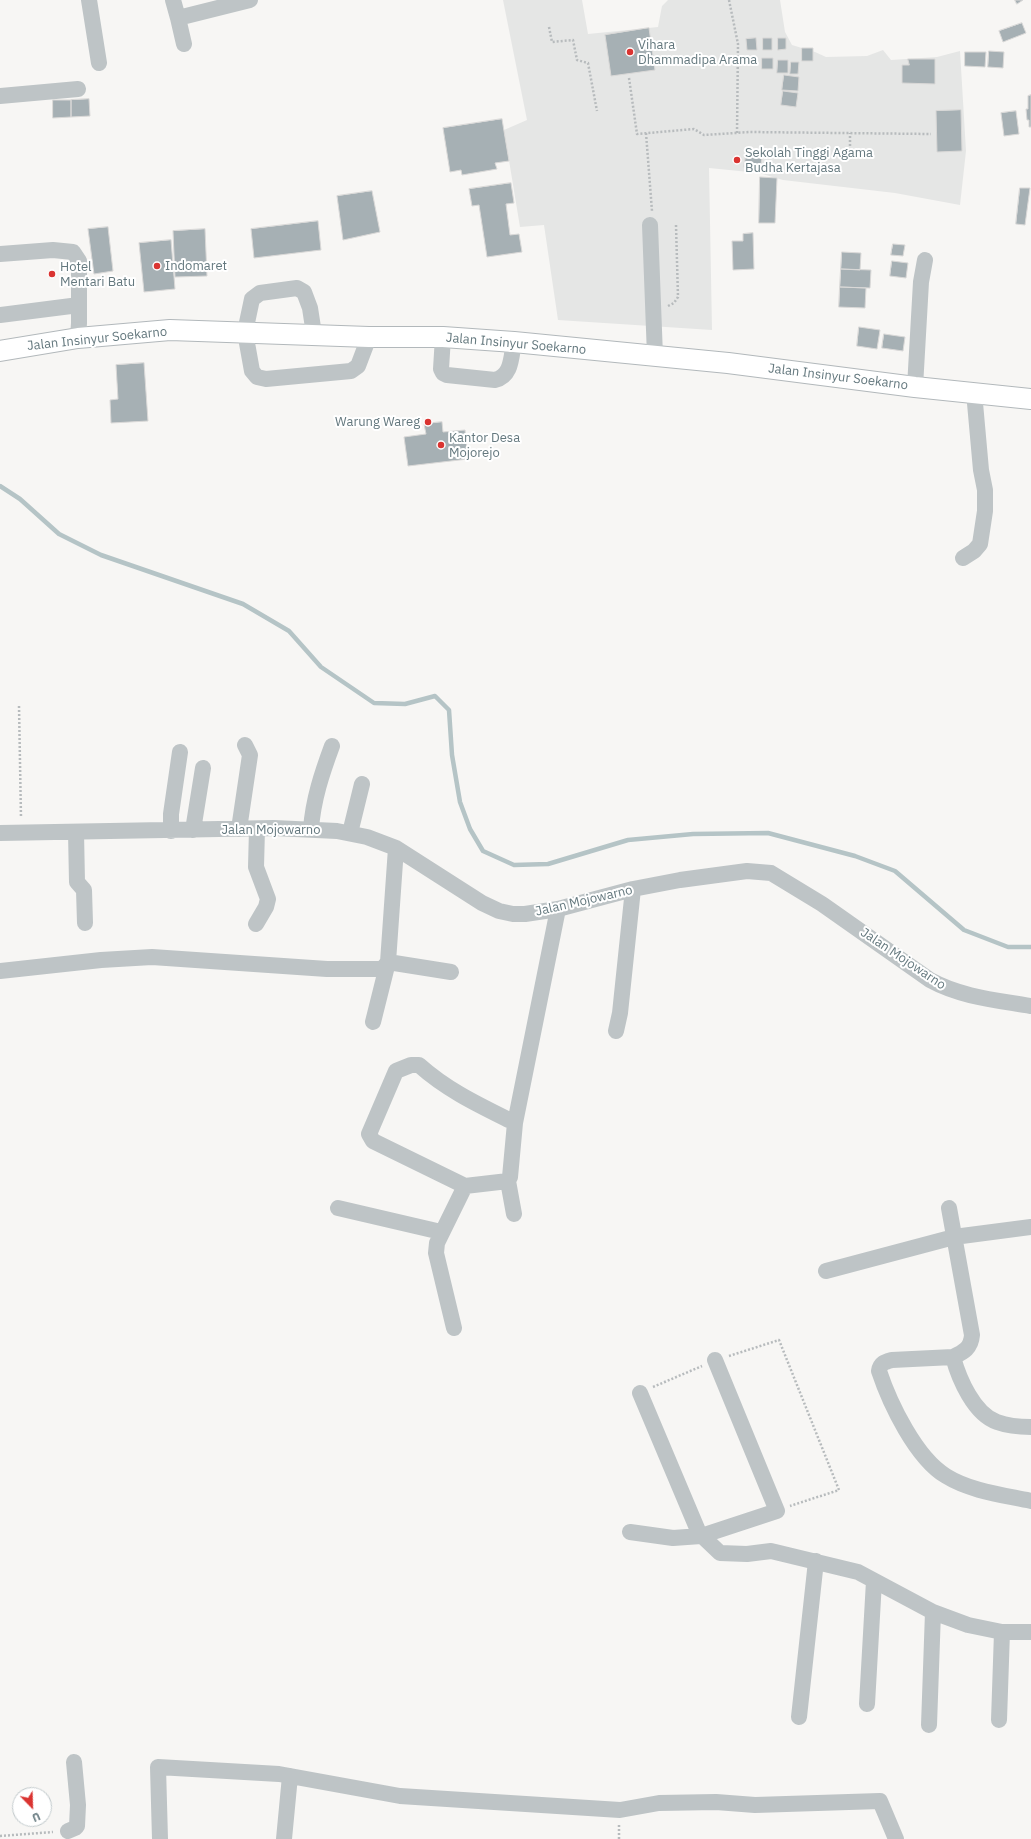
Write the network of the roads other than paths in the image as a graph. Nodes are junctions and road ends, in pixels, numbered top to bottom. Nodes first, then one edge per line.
1 (89, 0) edge
2 (173, 0) edge
3 (250, 0) edge
4 (178, 18) junction
5 (184, 44) dead end
6 (99, 64) dead end
7 (78, 90) dead end
8 (0, 96) edge
9 (650, 225) road end
10 (0, 254) edge
11 (924, 260) dead end
12 (79, 305) junction
13 (0, 315) edge
14 (245, 332) junction
15 (314, 334) junction
16 (369, 337) junction
17 (443, 337) junction
18 (78, 338) junction
19 (514, 342) junction
20 (0, 351) edge
21 (655, 356) junction
22 (915, 387) junction
23 (974, 392) junction
24 (1031, 399) edge
25 (963, 558) dead end
26 (246, 744) dead end
27 (332, 746) dead end
28 (180, 752) dead end
29 (203, 768) dead end
30 (362, 784) dead end
31 (311, 828) junction
32 (239, 829) junction
33 (257, 829) junction
34 (193, 830) junction
35 (171, 831) junction
36 (76, 832) junction
37 (0, 833) edge
38 (350, 833) junction
39 (396, 848) junction
40 (633, 889) junction
41 (558, 909) junction
42 (85, 923) dead end
43 (256, 924) dead end
44 (388, 962) junction
45 (0, 971) edge
46 (451, 972) dead end
47 (1031, 1006) edge
48 (373, 1022) dead end
49 (616, 1031) dead end
50 (515, 1123) junction
51 (508, 1180) junction
52 (465, 1186) junction
53 (338, 1208) dead end
54 (949, 1208) dead end
55 (514, 1214) dead end
56 (1031, 1228) edge
57 (441, 1232) junction
58 (954, 1237) junction
59 (826, 1271) dead end
60 (454, 1328) dead end
61 (954, 1357) junction
62 (715, 1360) road end
63 (640, 1393) road end
64 (1031, 1427) edge
65 (1031, 1501) edge
66 (630, 1532) dead end
67 (701, 1536) junction
68 (816, 1561) junction
69 (874, 1581) junction
70 (934, 1612) junction
71 (1002, 1632) junction
72 (1031, 1632) edge
73 (867, 1704) dead end
74 (799, 1717) dead end
75 (999, 1720) dead end
76 (928, 1725) dead end
77 (74, 1762) dead end
78 (290, 1776) junction
79 (68, 1831) road end
80 (160, 1839) edge
81 (284, 1839) edge
82 (896, 1839) edge

1 - 6 street
2 - 4 street
3 - 4 street
4 - 5 street
7 - 8 street
9 - 21 street
10 - 12 street
11 - 22 street
12 - 13 street
12 - 18 street
14 - 15 main road, Jalan Insinyur Soekarno
14 - 15 street
14 - 16 street
14 - 18 main road, Jalan Insinyur Soekarno
15 - 16 main road, Jalan Insinyur Soekarno
16 - 17 main road, Jalan Insinyur Soekarno
17 - 19 main road, Jalan Insinyur Soekarno
17 - 19 street
18 - 20 main road, Jalan Insinyur Soekarno
19 - 21 main road, Jalan Insinyur Soekarno
21 - 22 main road, Jalan Insinyur Soekarno
22 - 23 main road, Jalan Insinyur Soekarno
23 - 24 main road, Jalan Insinyur Soekarno
23 - 25 street
26 - 32 street
27 - 31 street
28 - 35 street
29 - 34 street
30 - 38 street
31 - 33 street, Jalan Mojowarno
31 - 38 street, Jalan Mojowarno
32 - 33 street, Jalan Mojowarno
32 - 34 street, Jalan Mojowarno
33 - 43 street
34 - 35 street, Jalan Mojowarno
35 - 36 street, Jalan Mojowarno
36 - 37 street, Jalan Mojowarno
36 - 42 street
38 - 39 street, Jalan Mojowarno
39 - 41 street, Jalan Mojowarno
39 - 44 street
40 - 41 street, Jalan Mojowarno
40 - 47 street, Jalan Mojowarno
40 - 49 street
41 - 50 street
44 - 45 street
44 - 46 street
44 - 48 street
50 - 51 street
50 - 52 street
51 - 52 street
51 - 55 street
52 - 57 street
53 - 57 street
54 - 58 street
56 - 58 street
57 - 60 street
58 - 59 street
58 - 61 street
61 - 64 street
61 - 65 street
62 - 67 street
63 - 67 street
66 - 67 street
67 - 68 street
68 - 69 street
68 - 74 street
69 - 70 street
69 - 73 street
70 - 71 street
70 - 76 street
71 - 72 street
71 - 75 street
77 - 79 street
78 - 80 street
78 - 81 street
78 - 82 street

